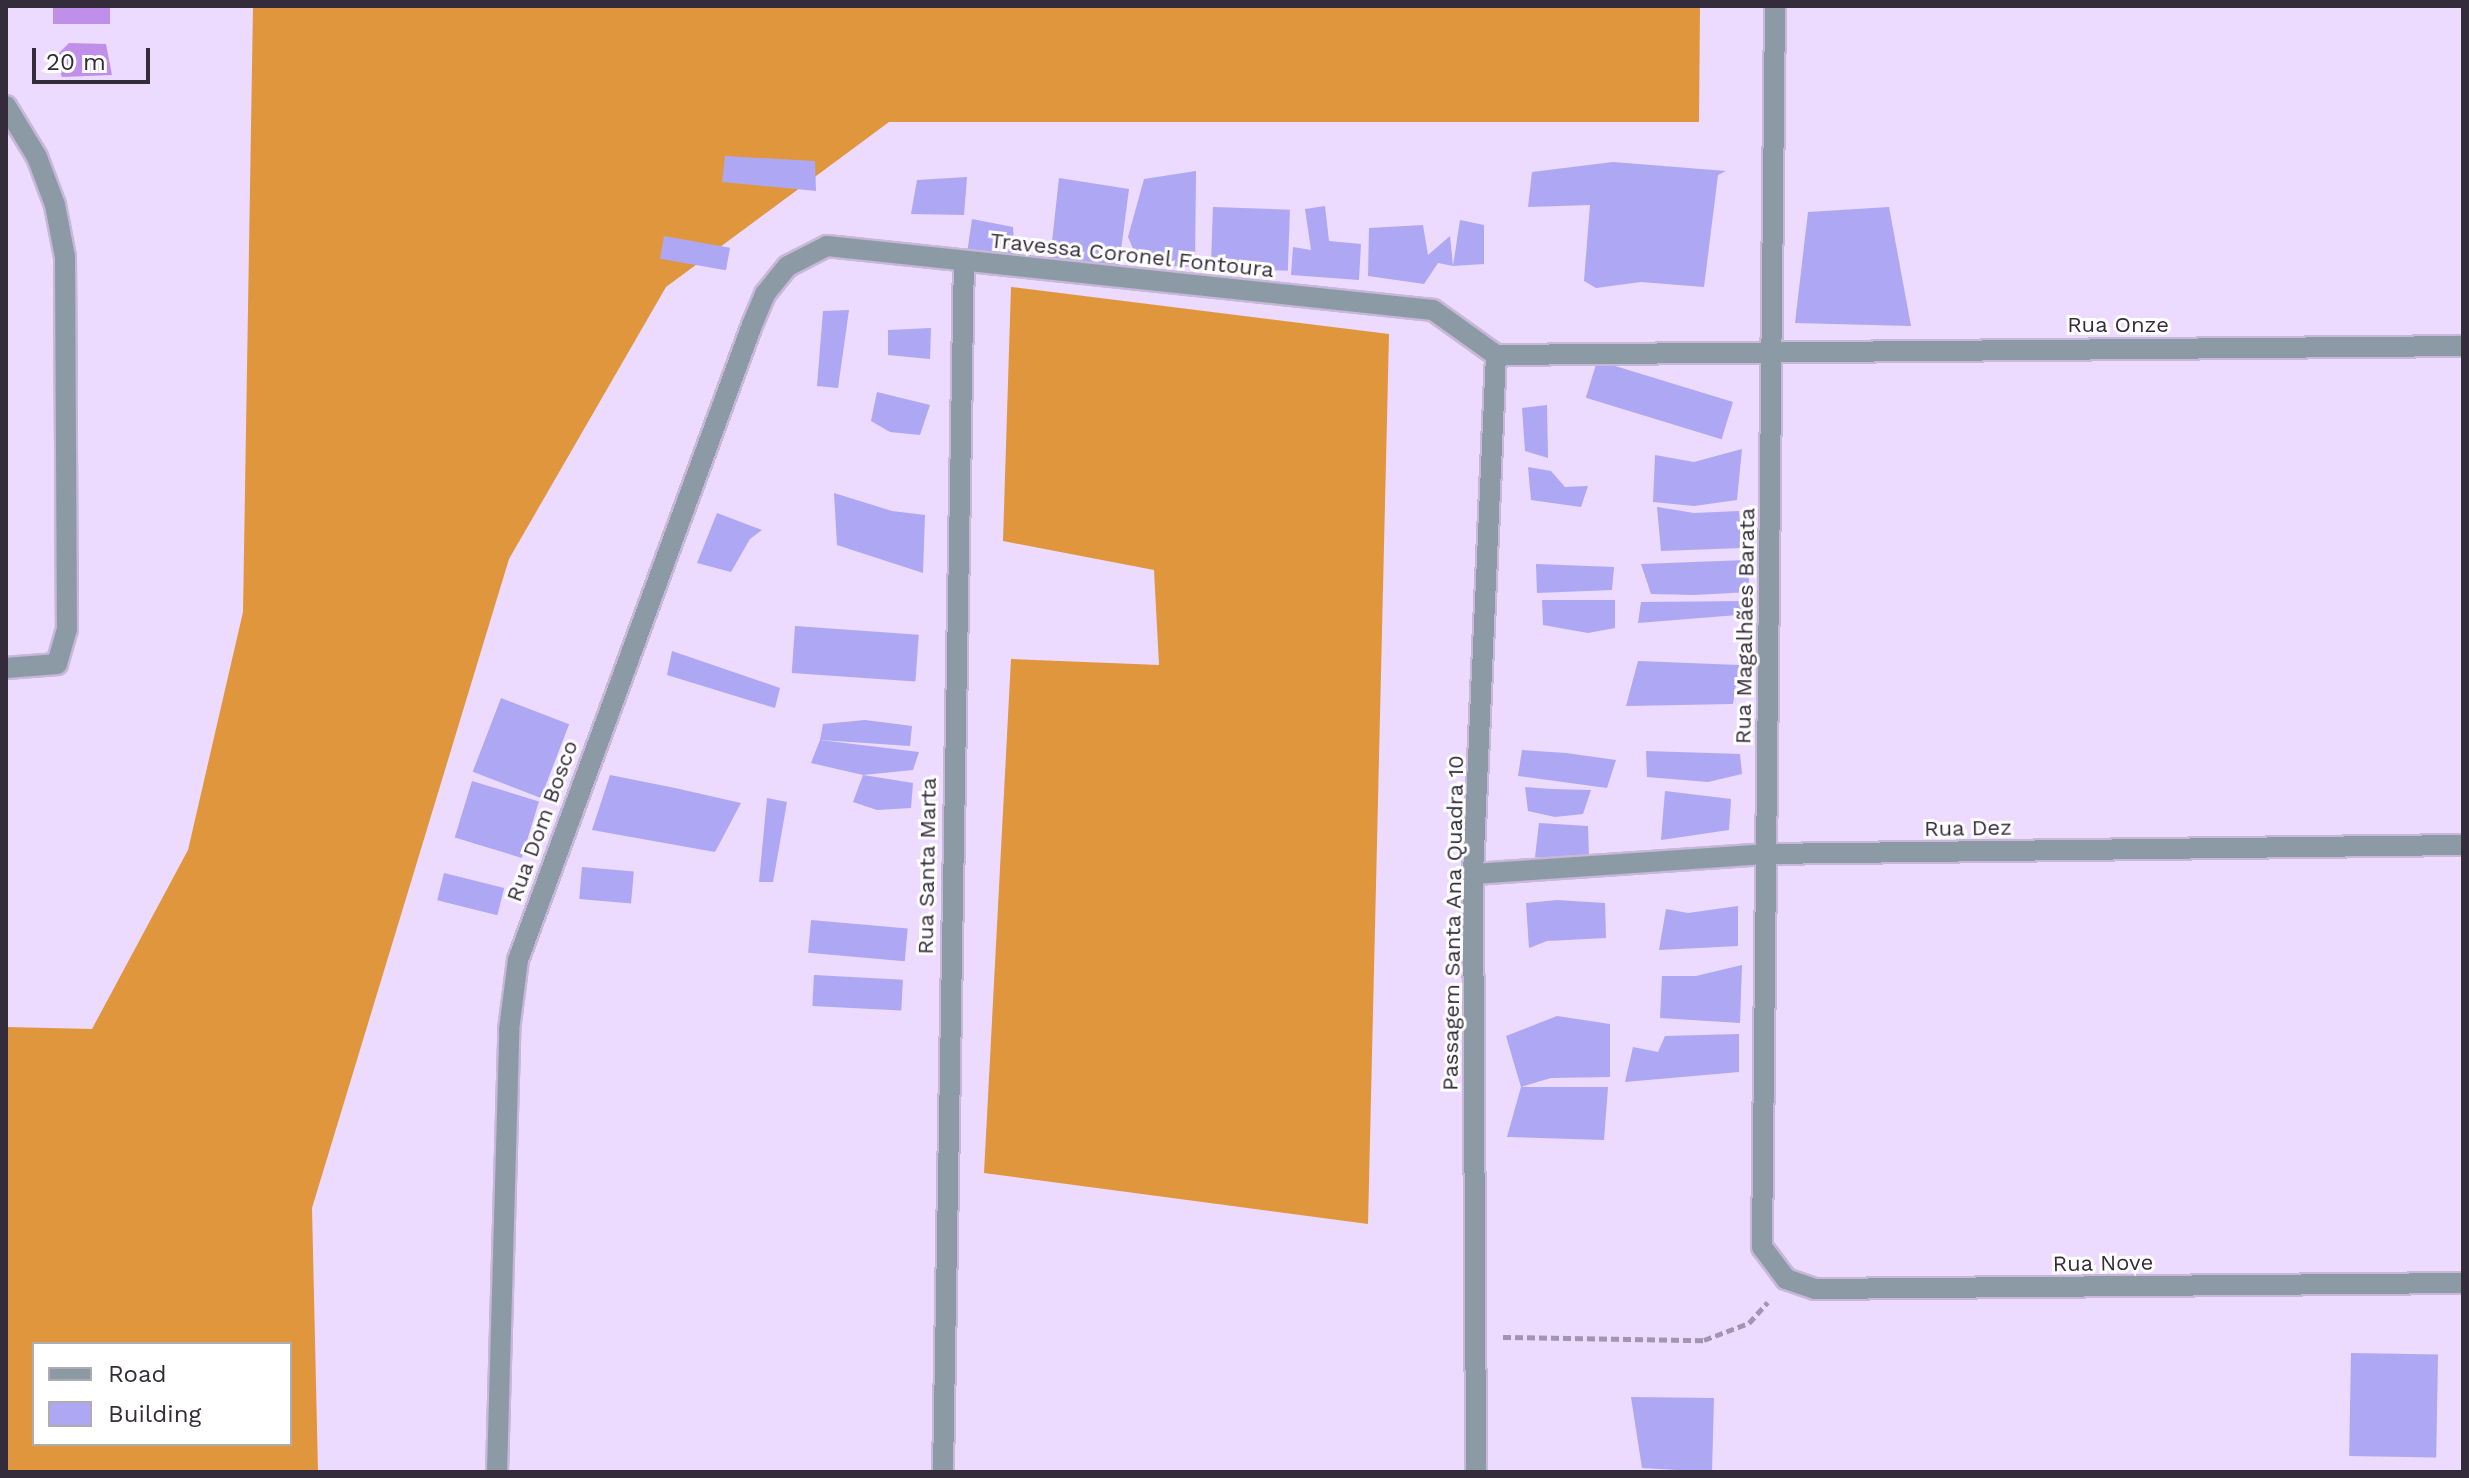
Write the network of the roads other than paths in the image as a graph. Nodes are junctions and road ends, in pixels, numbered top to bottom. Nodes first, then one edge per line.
1 (1775, 6) edge
2 (6, 106) edge
3 (827, 246) joint
4 (964, 261) junction
5 (2463, 346) edge
6 (1774, 352) junction
7 (1496, 355) junction
8 (6, 668) edge
9 (2463, 845) edge
10 (1765, 854) junction
11 (1473, 874) junction
12 (1786, 1279) joint
13 (2463, 1283) edge
14 (497, 1472) edge
15 (943, 1472) edge
16 (1476, 1472) edge

1 - 6 street, Rua Magalhães Barata
2 - 8 street
3 - 4 street, Travessa Coronel Fontoura
3 - 14 street, Rua Dom Bosco
4 - 7 street, Travessa Coronel Fontoura
4 - 15 street, Rua Santa Marta
5 - 6 street, Rua Onze
6 - 7 street, Rua Onze
6 - 10 street, Rua Magalhães Barata
7 - 11 street, Passagem Santa Ana Quadra 10
9 - 10 street, Rua Dez
10 - 11 street, Rua Dez
10 - 12 street, Rua Magalhães Barata
11 - 16 street, Passagem Santa Ana Quadra 10
12 - 13 street, Rua Nove

